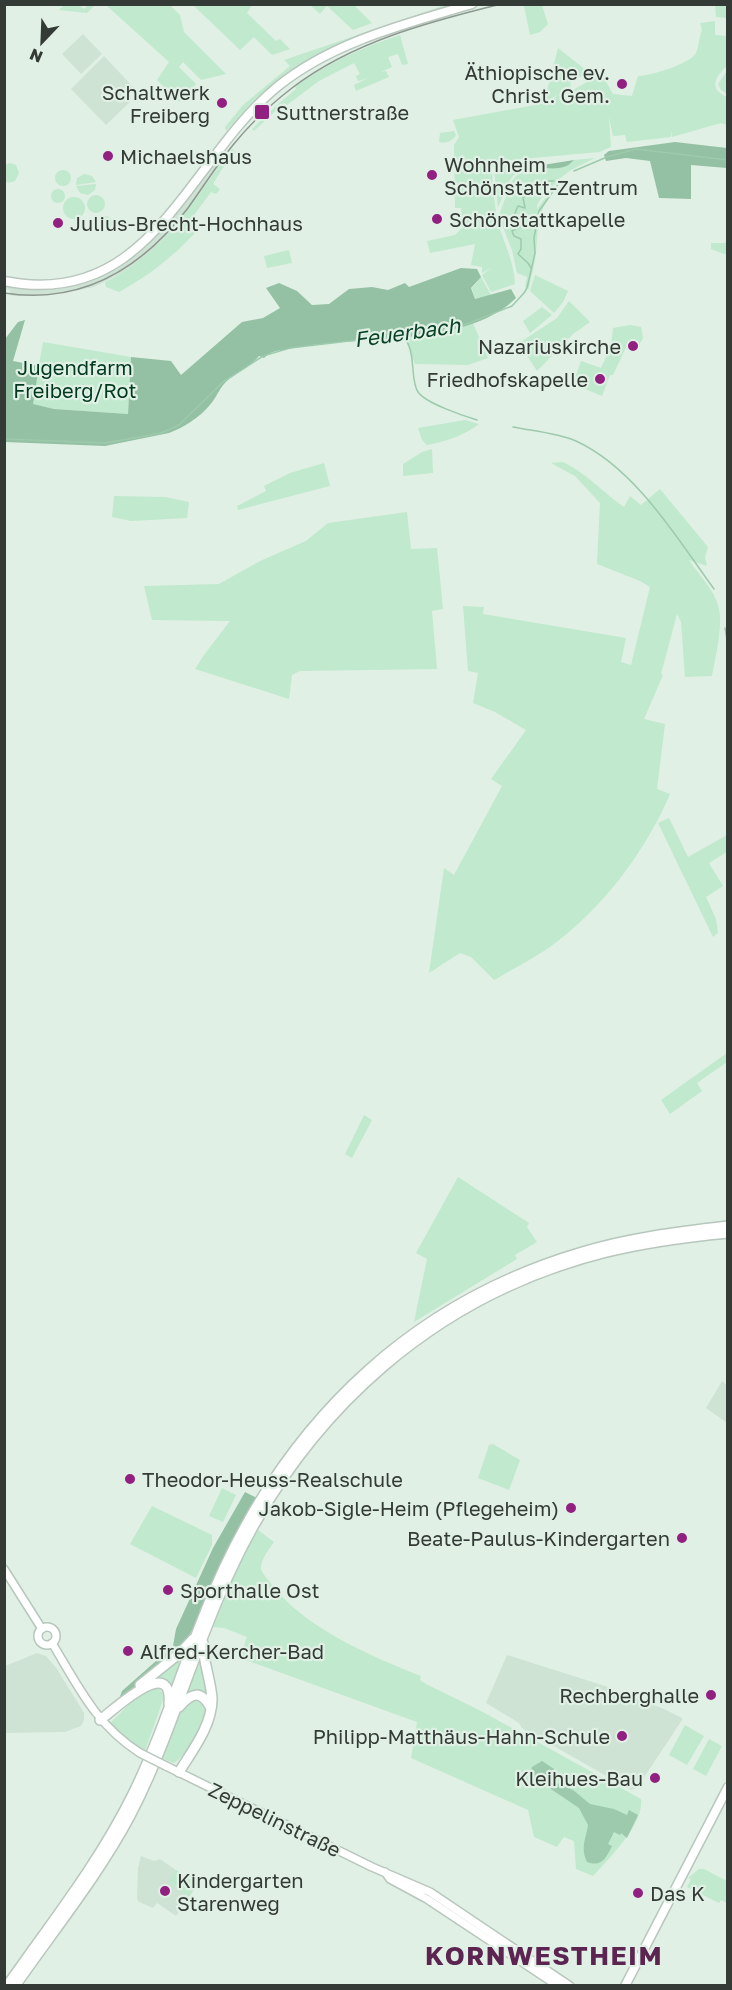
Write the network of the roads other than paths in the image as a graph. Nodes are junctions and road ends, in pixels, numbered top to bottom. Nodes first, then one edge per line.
1 (472, 4) edge
2 (4, 281) edge
3 (728, 1226) edge
4 (728, 1233) edge
5 (567, 1260) junction
6 (4, 1569) edge
7 (42, 1629) junction
8 (200, 1636) junction
9 (52, 1643) junction
10 (134, 1694) junction
11 (211, 1708) junction
12 (172, 1710) junction
13 (100, 1720) junction
14 (179, 1772) junction
15 (728, 1787) edge
16 (384, 1872) junction
17 (45, 1937) junction
18 (7, 1986) edge
19 (15, 1986) edge
20 (558, 1986) edge
21 (570, 1986) edge
22 (625, 1986) edge

1 - 2 main road
3 - 5 highway
4 - 5 highway
5 - 8 highway
6 - 7 street
7 - 9 street
7 - 9 street
8 - 10 highway
8 - 11 highway
8 - 12 highway
9 - 13 street, Zeppelinstraße
10 - 12 highway
10 - 13 highway
11 - 12 highway
11 - 14 highway
12 - 17 highway
13 - 14 street, Zeppelinstraße, bridge
14 - 16 street, Zeppelinstraße
15 - 22 main road
16 - 20 street, Zeppelinstraße
16 - 21 street, Zeppelinstraße
17 - 18 highway
17 - 19 highway

